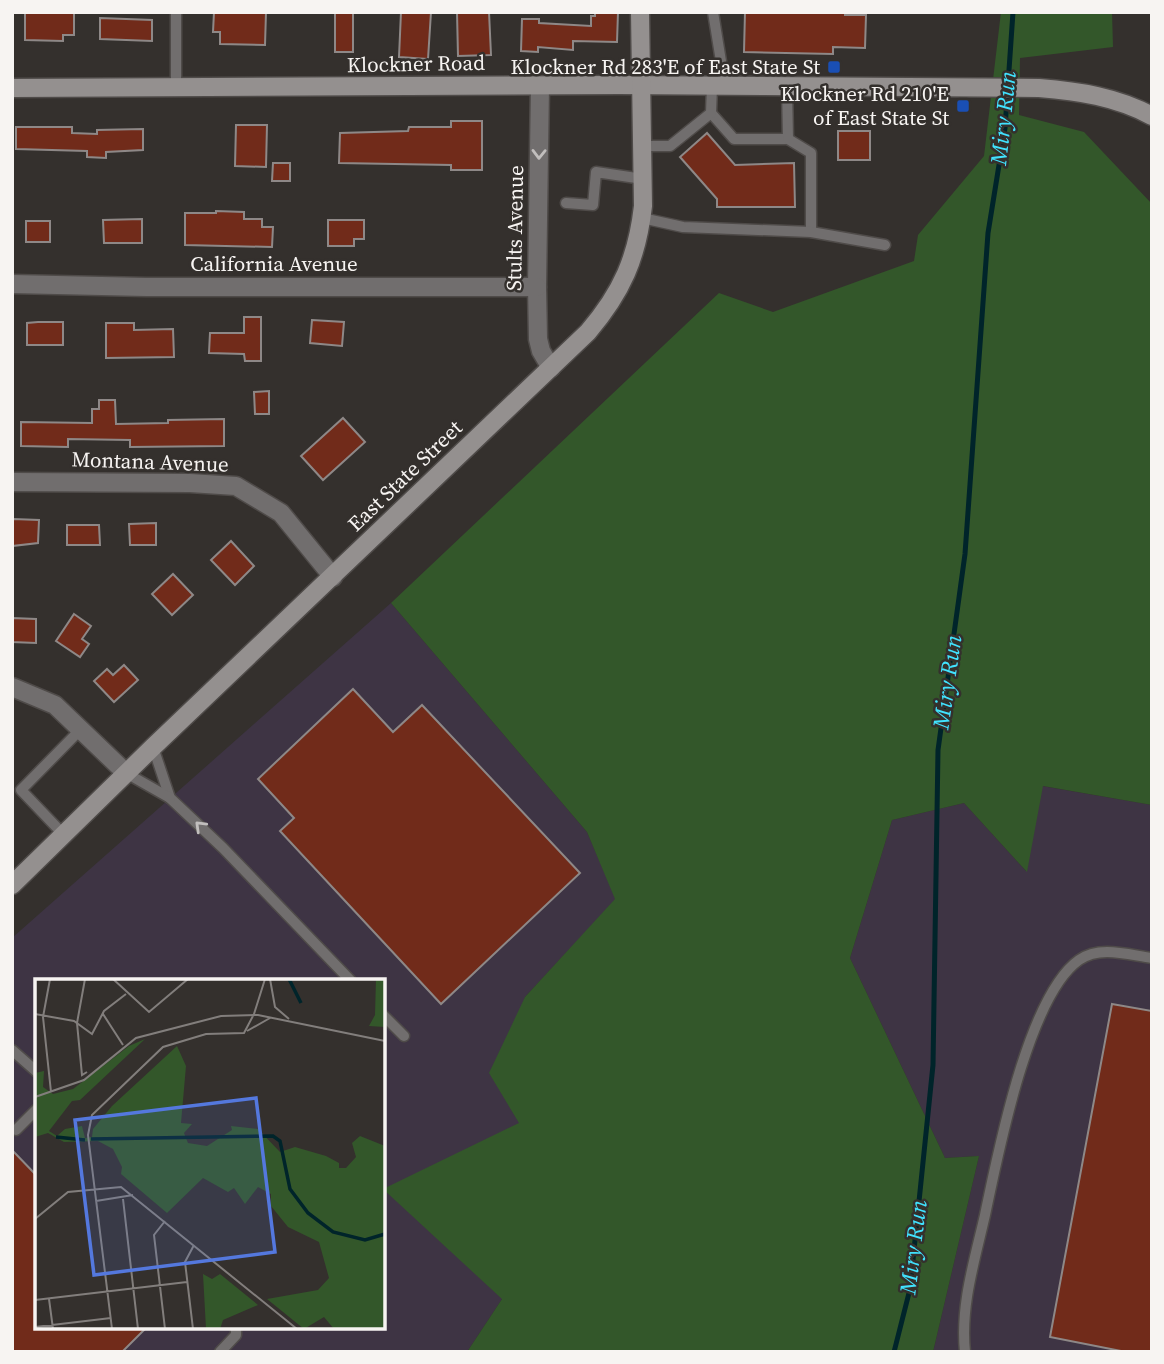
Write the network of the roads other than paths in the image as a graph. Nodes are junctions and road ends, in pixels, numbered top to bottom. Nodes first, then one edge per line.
1 (176, 12) edge
2 (640, 12) edge
3 (713, 12) edge
4 (540, 86) junction
5 (642, 86) junction
6 (719, 86) junction
7 (787, 87) junction
8 (12, 88) edge
9 (176, 88) junction
10 (711, 113) junction
11 (1152, 116) edge
12 (788, 139) junction
13 (643, 146) junction
14 (643, 179) junction
15 (566, 203) dead end
16 (642, 218) junction
17 (811, 232) junction
18 (885, 245) dead end
19 (12, 284) edge
20 (537, 288) junction
21 (551, 368) junction
22 (12, 482) edge
23 (333, 578) junction
24 (12, 687) edge
25 (81, 729) junction
26 (153, 747) junction
27 (127, 773) junction
28 (170, 798) junction
29 (64, 835) junction
30 (12, 885) edge
31 (1152, 958) edge
32 (349, 979) edge
33 (385, 1017) edge
34 (404, 1036) dead end
35 (14, 1054) edge
36 (35, 1070) edge
37 (35, 1112) edge
38 (16, 1130) dead end
39 (236, 1329) edge
40 (220, 1352) edge
41 (965, 1352) edge

1 - 9 lane
2 - 5 street, East State Street
3 - 6 lane
4 - 5 street, Klockner Road
4 - 9 street, Klockner Road
4 -> 20 street, Stults Avenue
5 - 6 street, Klockner Road
5 - 13 street, East State Street
6 - 7 street, Klockner Road
6 - 10 lane
7 - 11 street, Klockner Road
7 - 12 lane
8 - 9 street, Klockner Road
10 - 12 lane
10 - 13 lane
12 - 17 lane
13 - 14 street, East State Street
14 - 15 lane
14 - 16 street, East State Street
16 - 17 lane
16 - 21 street, East State Street
17 - 18 lane
19 - 20 street, California Avenue
20 - 21 street, Stults Avenue
21 - 23 street, East State Street
22 - 23 street, Montana Avenue
23 - 26 street, East State Street
24 - 25 street
25 - 27 street
25 - 29 lane
26 - 27 street, East State Street
26 - 28 lane
27 - 28 lane
27 - 29 street, East State Street
32 -> 28 lane
29 - 30 street, East State Street
31 - 41 lane
33 - 34 lane
35 - 36 lane
37 - 38 lane
39 - 40 lane

